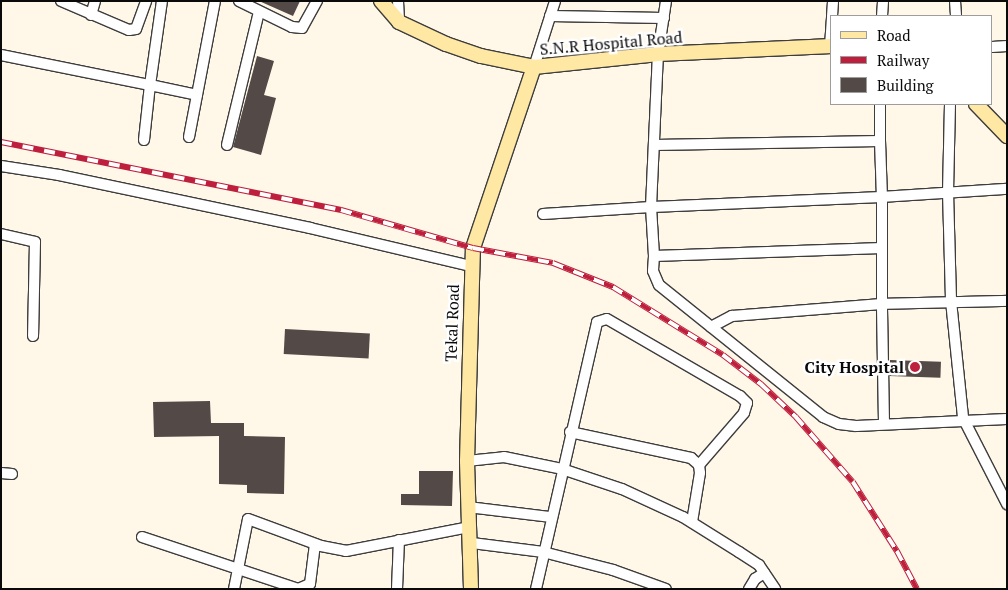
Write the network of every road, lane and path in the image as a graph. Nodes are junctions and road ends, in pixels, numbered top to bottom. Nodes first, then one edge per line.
1 (61, 1) edge
2 (95, 1) edge
3 (146, 1) edge
4 (162, 1) edge
5 (215, 1) edge
6 (239, 1) edge
7 (317, 1) edge
8 (381, 1) edge
9 (398, 1) edge
10 (555, 1) edge
11 (666, 1) edge
12 (833, 1) edge
13 (883, 1) edge
14 (955, 1) edge
15 (259, 12) junction
16 (832, 15) edge
17 (882, 15) edge
18 (956, 15) edge
19 (91, 16) junction
20 (550, 16) junction
21 (664, 18) junction
22 (398, 22) junction
23 (830, 46) edge
24 (1007, 46) edge
25 (993, 47) edge
26 (658, 54) junction
27 (1, 55) edge
28 (534, 68) junction
29 (150, 85) junction
30 (197, 95) junction
31 (880, 105) edge
32 (950, 105) edge
33 (977, 105) edge
34 (1007, 136) edge
35 (189, 137) dead end
36 (144, 140) dead end
37 (880, 141) junction
38 (227, 144) dead end
39 (654, 144) junction
40 (1, 166) edge
41 (1007, 189) edge
42 (948, 192) junction
43 (882, 197) junction
44 (651, 207) junction
45 (543, 214) dead end
46 (1, 234) edge
47 (882, 248) junction
48 (654, 256) junction
49 (471, 266) junction
50 (951, 301) junction
51 (1007, 301) edge
52 (882, 304) junction
53 (711, 327) junction
54 (33, 336) dead end
55 (963, 418) junction
56 (1007, 419) edge
57 (884, 423) junction
58 (570, 432) junction
59 (467, 461) junction
60 (699, 465) junction
61 (562, 469) junction
62 (1007, 504) edge
63 (468, 507) junction
64 (551, 517) junction
65 (692, 522) junction
66 (469, 528) junction
67 (142, 536) dead end
68 (399, 540) junction
69 (472, 543) junction
70 (315, 544) junction
71 (543, 552) junction
72 (240, 570) junction
73 (764, 573) junction
74 (234, 589) edge
75 (397, 589) edge
76 (471, 589) edge
77 (536, 589) edge
78 (666, 589) edge
79 (749, 589) edge
80 (775, 589) edge

1 - 19 street
2 - 19 street
3 - 19 street
4 - 29 street
5 - 30 street
6 - 15 street
7 - 15 street
8 - 22 main road, S.N.R Hospital Road
9 - 22 street
10 - 20 street
11 - 21 street
12 - 16 street
13 - 17 street
14 - 18 street
15 - 38 street
20 - 21 street
20 - 28 street
21 - 26 street
22 - 28 main road, S.N.R Hospital Road
23 - 26 main road, S.N.R Hospital Road
24 - 25 street
26 - 28 main road, S.N.R Hospital Road
26 - 39 street
27 - 29 street
28 - 49 main road, Tekal Road
29 - 30 street
29 - 36 street
30 - 35 street
31 - 37 street
32 - 42 street
33 - 34 main road
37 - 39 street
37 - 43 street
39 - 44 street
40 - 49 street
41 - 42 street
42 - 43 street
42 - 50 street
43 - 44 street
43 - 47 street
44 - 45 street
44 - 48 street
46 - 54 street
47 - 48 street
47 - 52 street
48 - 53 street
49 - 59 main road, Tekal Road
50 - 51 street
50 - 52 street
50 - 55 street
52 - 53 street
52 - 57 street
53 - 57 street
55 - 56 street
55 - 57 street
55 - 62 street
58 - 60 street
58 - 60 street
58 - 61 street
59 - 61 street
59 - 63 main road, Tekal Road
60 - 65 street
61 - 64 street
61 - 65 street
63 - 64 street
63 - 66 main road, Tekal Road
64 - 71 street
65 - 73 street
66 - 68 street
66 - 69 main road, Tekal Road
67 - 72 street
68 - 70 street
68 - 75 street
69 - 71 street
69 - 76 main road, Tekal Road
70 - 72 street
70 - 72 street
71 - 77 street
71 - 78 street
72 - 74 street
73 - 79 street
73 - 80 street

